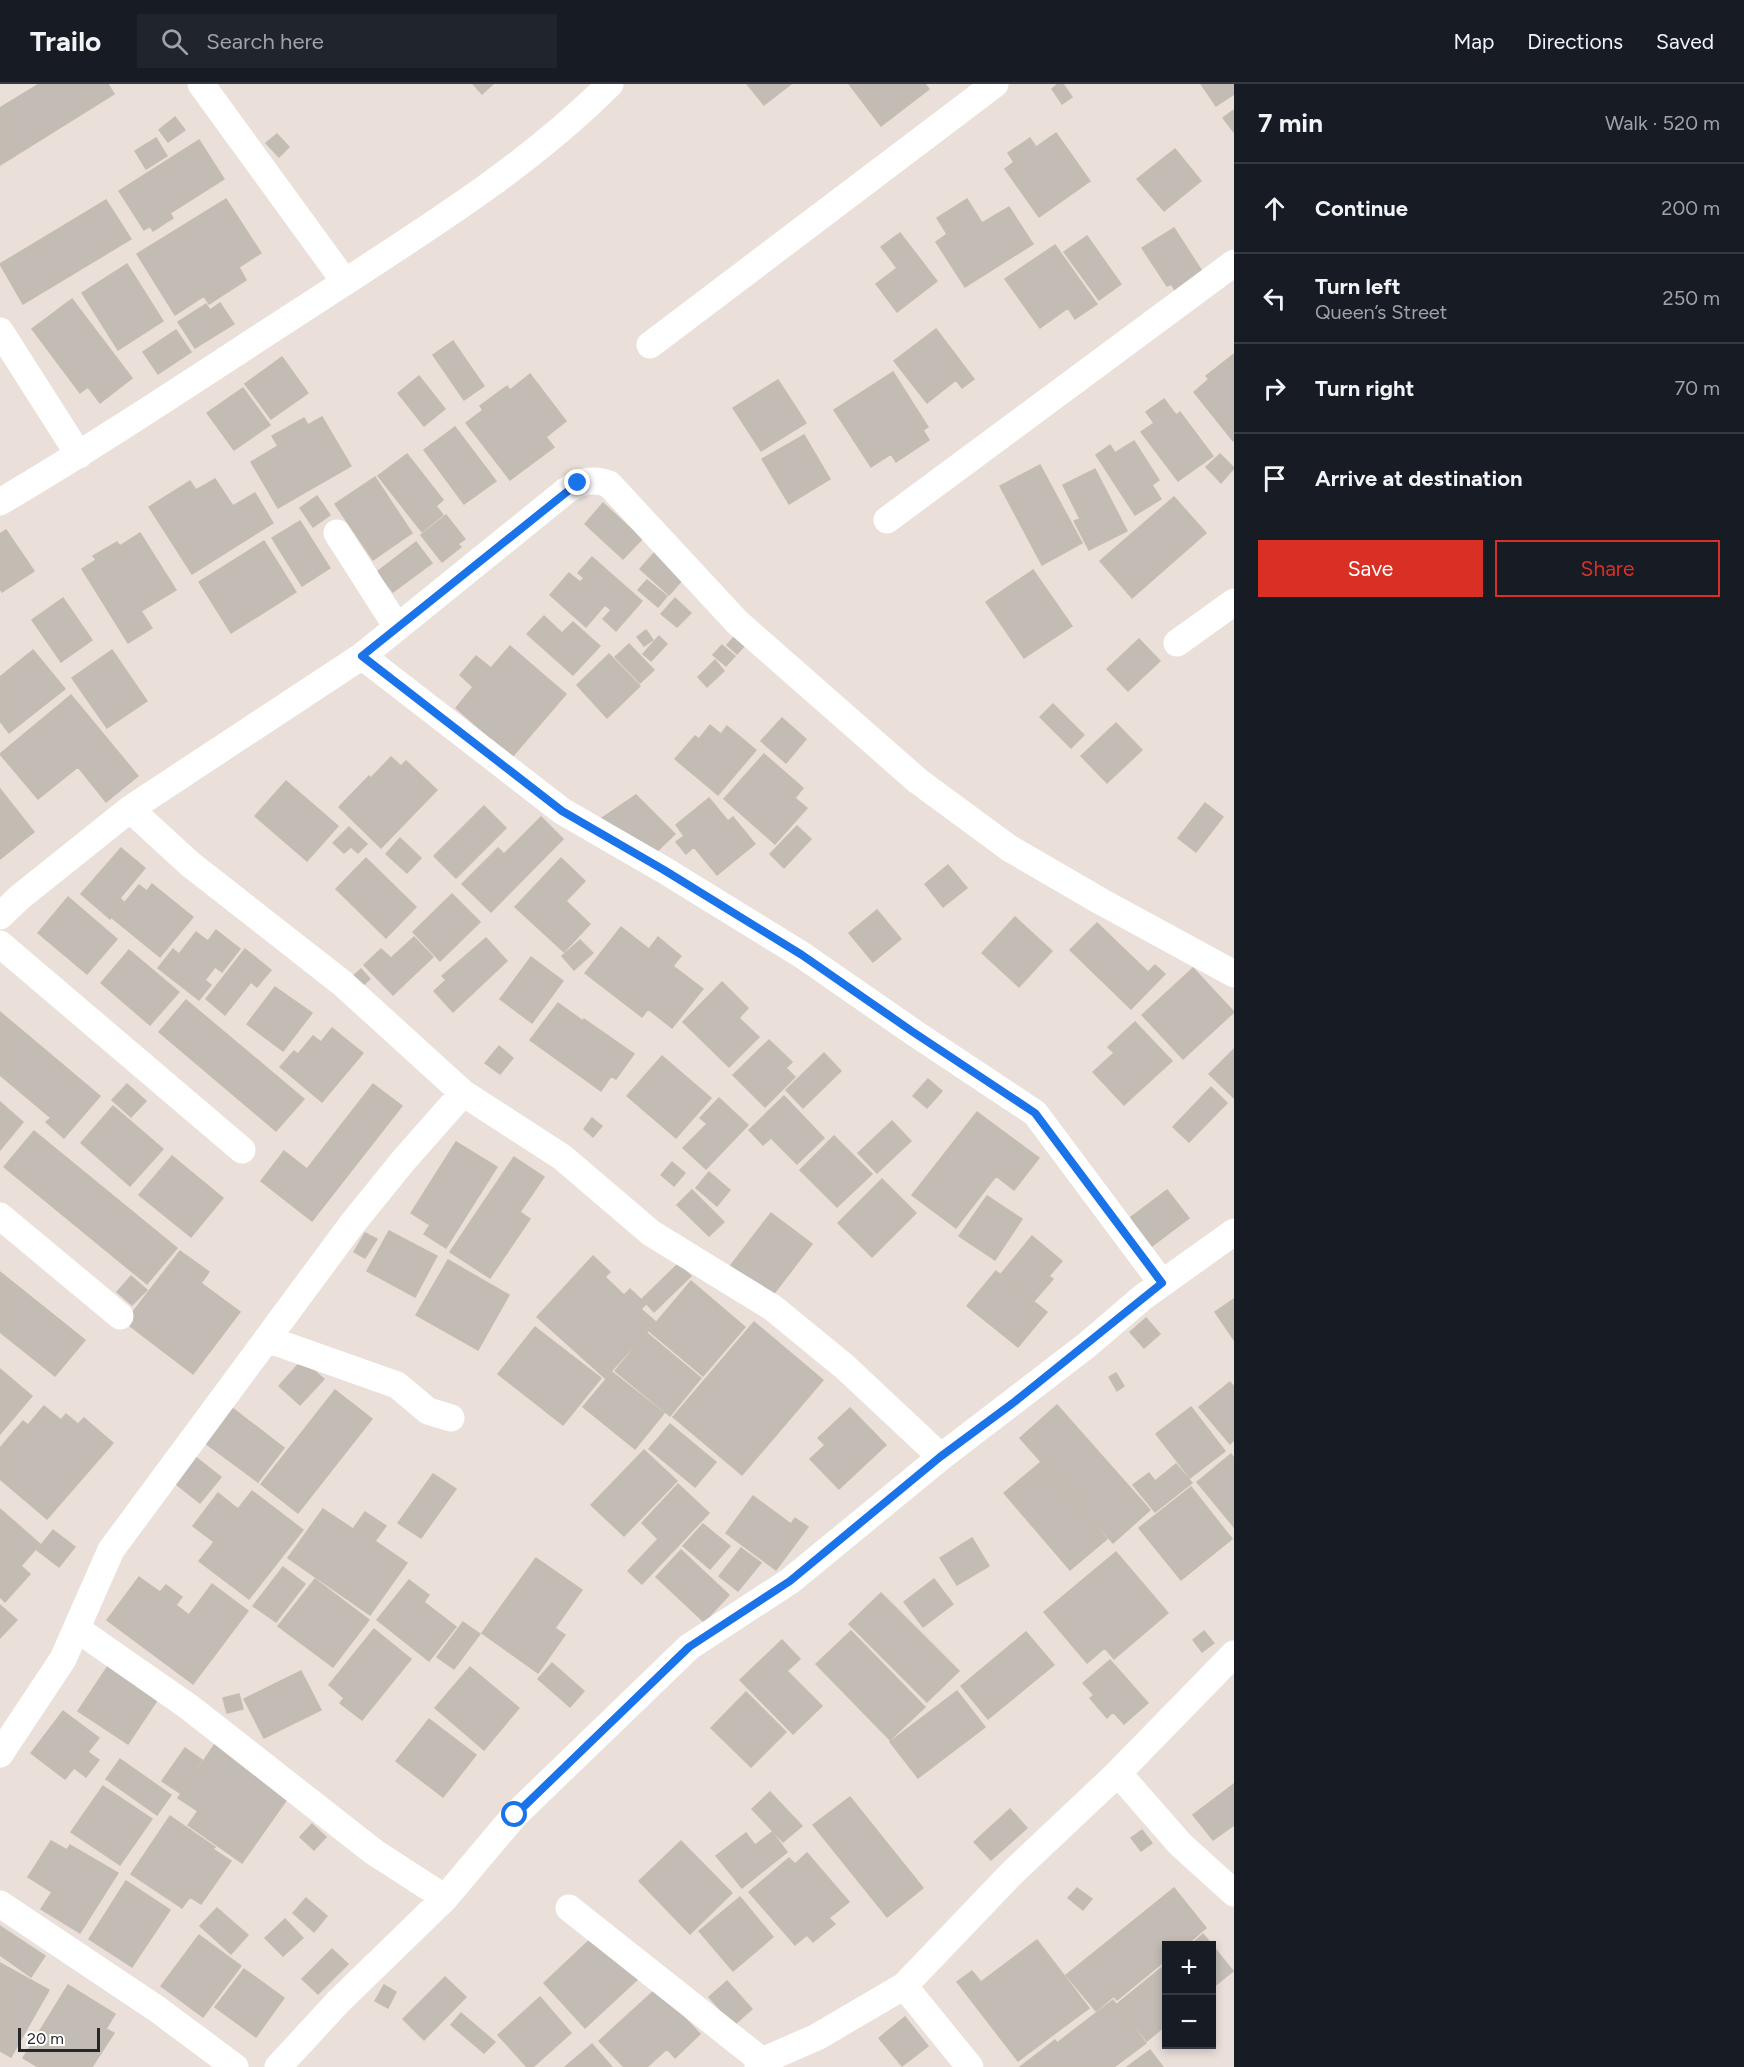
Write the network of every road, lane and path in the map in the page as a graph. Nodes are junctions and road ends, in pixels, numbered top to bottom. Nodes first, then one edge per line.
1 (201, 84) edge
2 (610, 84) edge
3 (995, 84) edge
4 (1234, 263) edge
5 (345, 282) junction
6 (0, 331) edge
7 (650, 345) dead end
8 (79, 455) junction
9 (0, 502) edge
10 (887, 520) dead end
11 (338, 533) dead end
12 (1234, 602) edge
13 (398, 627) junction
14 (1177, 643) dead end
15 (362, 656) junction
16 (130, 809) junction
17 (0, 916) edge
18 (0, 944) edge
19 (1234, 974) edge
20 (463, 1093) junction
21 (242, 1150) dead end
22 (0, 1216) edge
23 (1234, 1232) edge
24 (1162, 1283) junction
25 (120, 1316) dead end
26 (267, 1339) junction
27 (451, 1418) dead end
28 (940, 1457) junction
29 (77, 1629) junction
30 (1234, 1654) edge
31 (0, 1754) edge
32 (1118, 1773) junction
33 (1234, 1893) edge
34 (445, 1898) junction
35 (0, 1904) edge
36 (569, 1908) dead end
37 (904, 1986) junction
38 (760, 2064) edge
39 (235, 2067) edge
40 (278, 2067) edge
41 (970, 2067) edge

1 - 5 street
2 - 5 street
3 - 7 street
4 - 10 street
5 - 8 street
6 - 8 street
8 - 9 street
11 - 13 street
12 - 14 street
13 - 15 street
13 - 19 street
15 - 16 street
15 - 24 street
16 - 17 street
16 - 20 street
18 - 21 street
20 - 26 street
20 - 28 street
22 - 25 street
23 - 24 street
24 - 28 street
26 - 27 street
26 - 29 street
28 - 34 street
29 - 31 street
29 - 34 street
30 - 32 street
32 - 33 street
32 - 37 street
34 - 40 street
35 - 39 street
36 - 38 street
37 - 38 street
37 - 41 street

